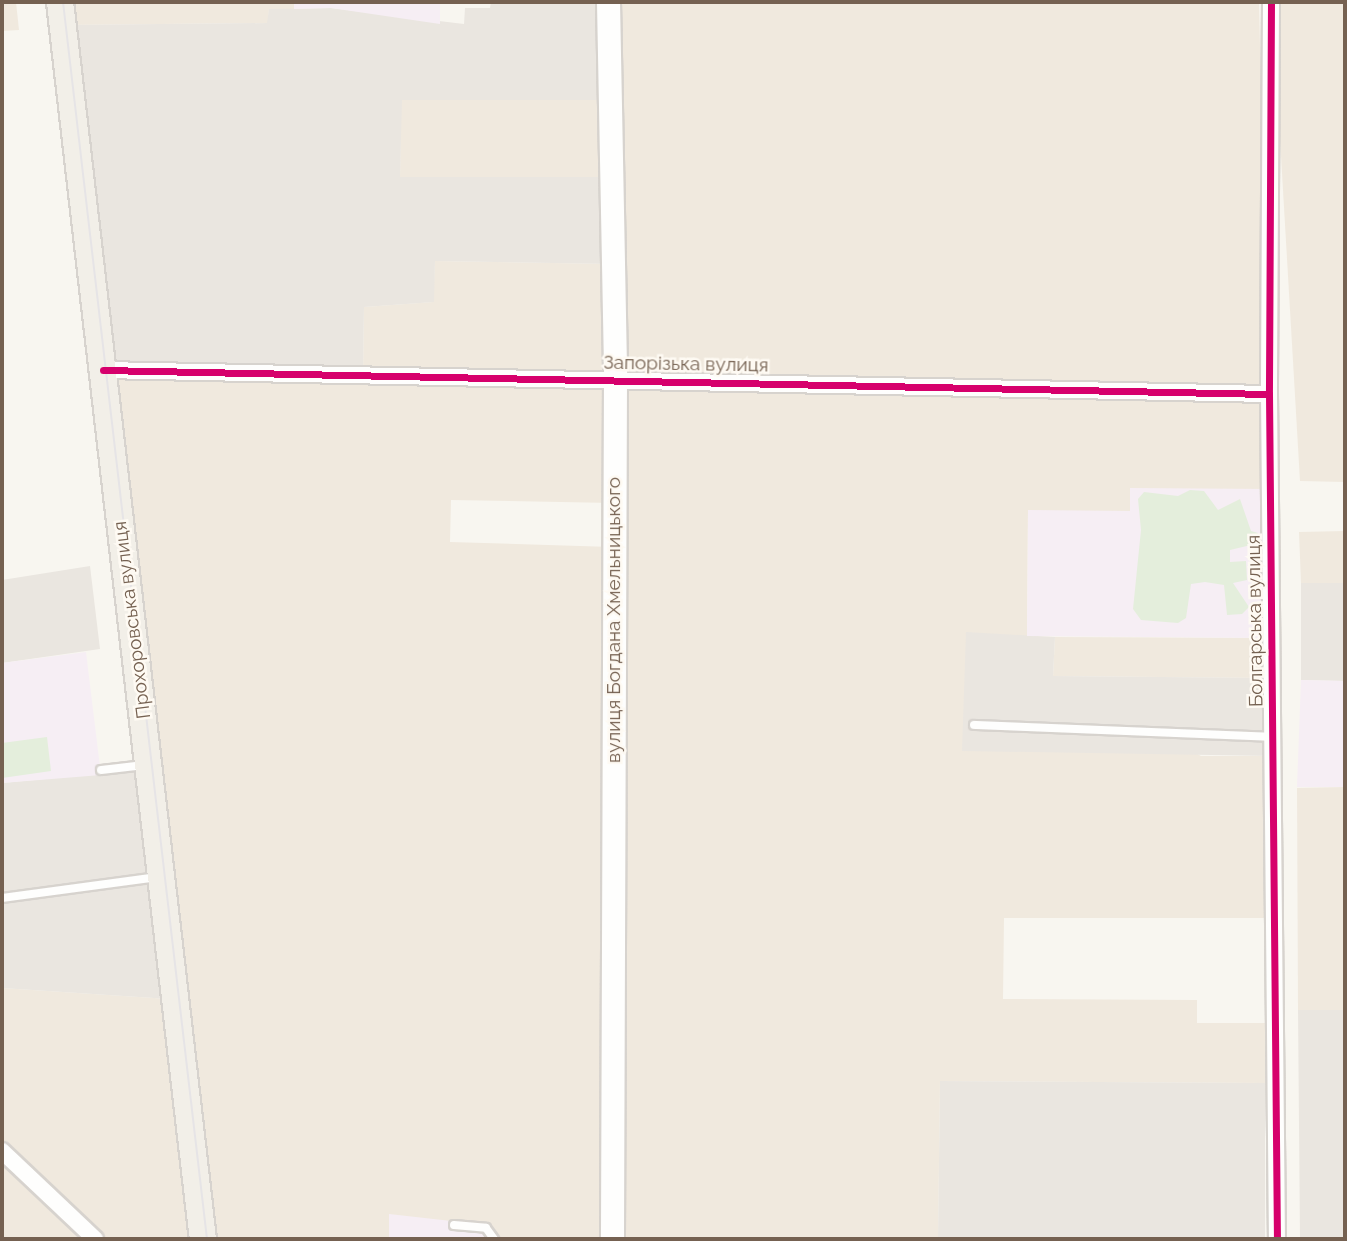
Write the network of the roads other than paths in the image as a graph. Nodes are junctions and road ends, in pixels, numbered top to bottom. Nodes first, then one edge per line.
1 (60, 2) edge
2 (608, 2) edge
3 (1271, 2) edge
4 (103, 370) junction
5 (615, 377) junction
6 (1269, 394) junction
7 (974, 725) dead end
8 (1272, 737) junction
9 (148, 765) junction
10 (101, 770) dead end
11 (161, 877) junction
12 (2, 898) edge
13 (2, 1151) edge
14 (454, 1225) dead end
15 (95, 1239) edge
16 (203, 1239) edge
17 (494, 1239) edge
18 (612, 1239) edge
19 (1277, 1239) edge

1 - 4 main road, Прохоровська вулиця
2 - 5 main road, вулиця Богдана Хмельницького
3 - 6 street, Болгарська вулиця
4 - 5 street, Запорізька вулиця
4 - 9 main road, Прохоровська вулиця
5 - 6 street, Запорізька вулиця
5 - 18 main road, вулиця Богдана Хмельницького
6 - 8 street, Болгарська вулиця
7 - 8 lane
8 - 19 street, Болгарська вулиця
9 - 10 lane
9 - 11 main road, Прохоровська вулиця
11 - 12 lane
11 - 16 main road, Прохоровська вулиця
13 - 15 street
14 - 17 lane

